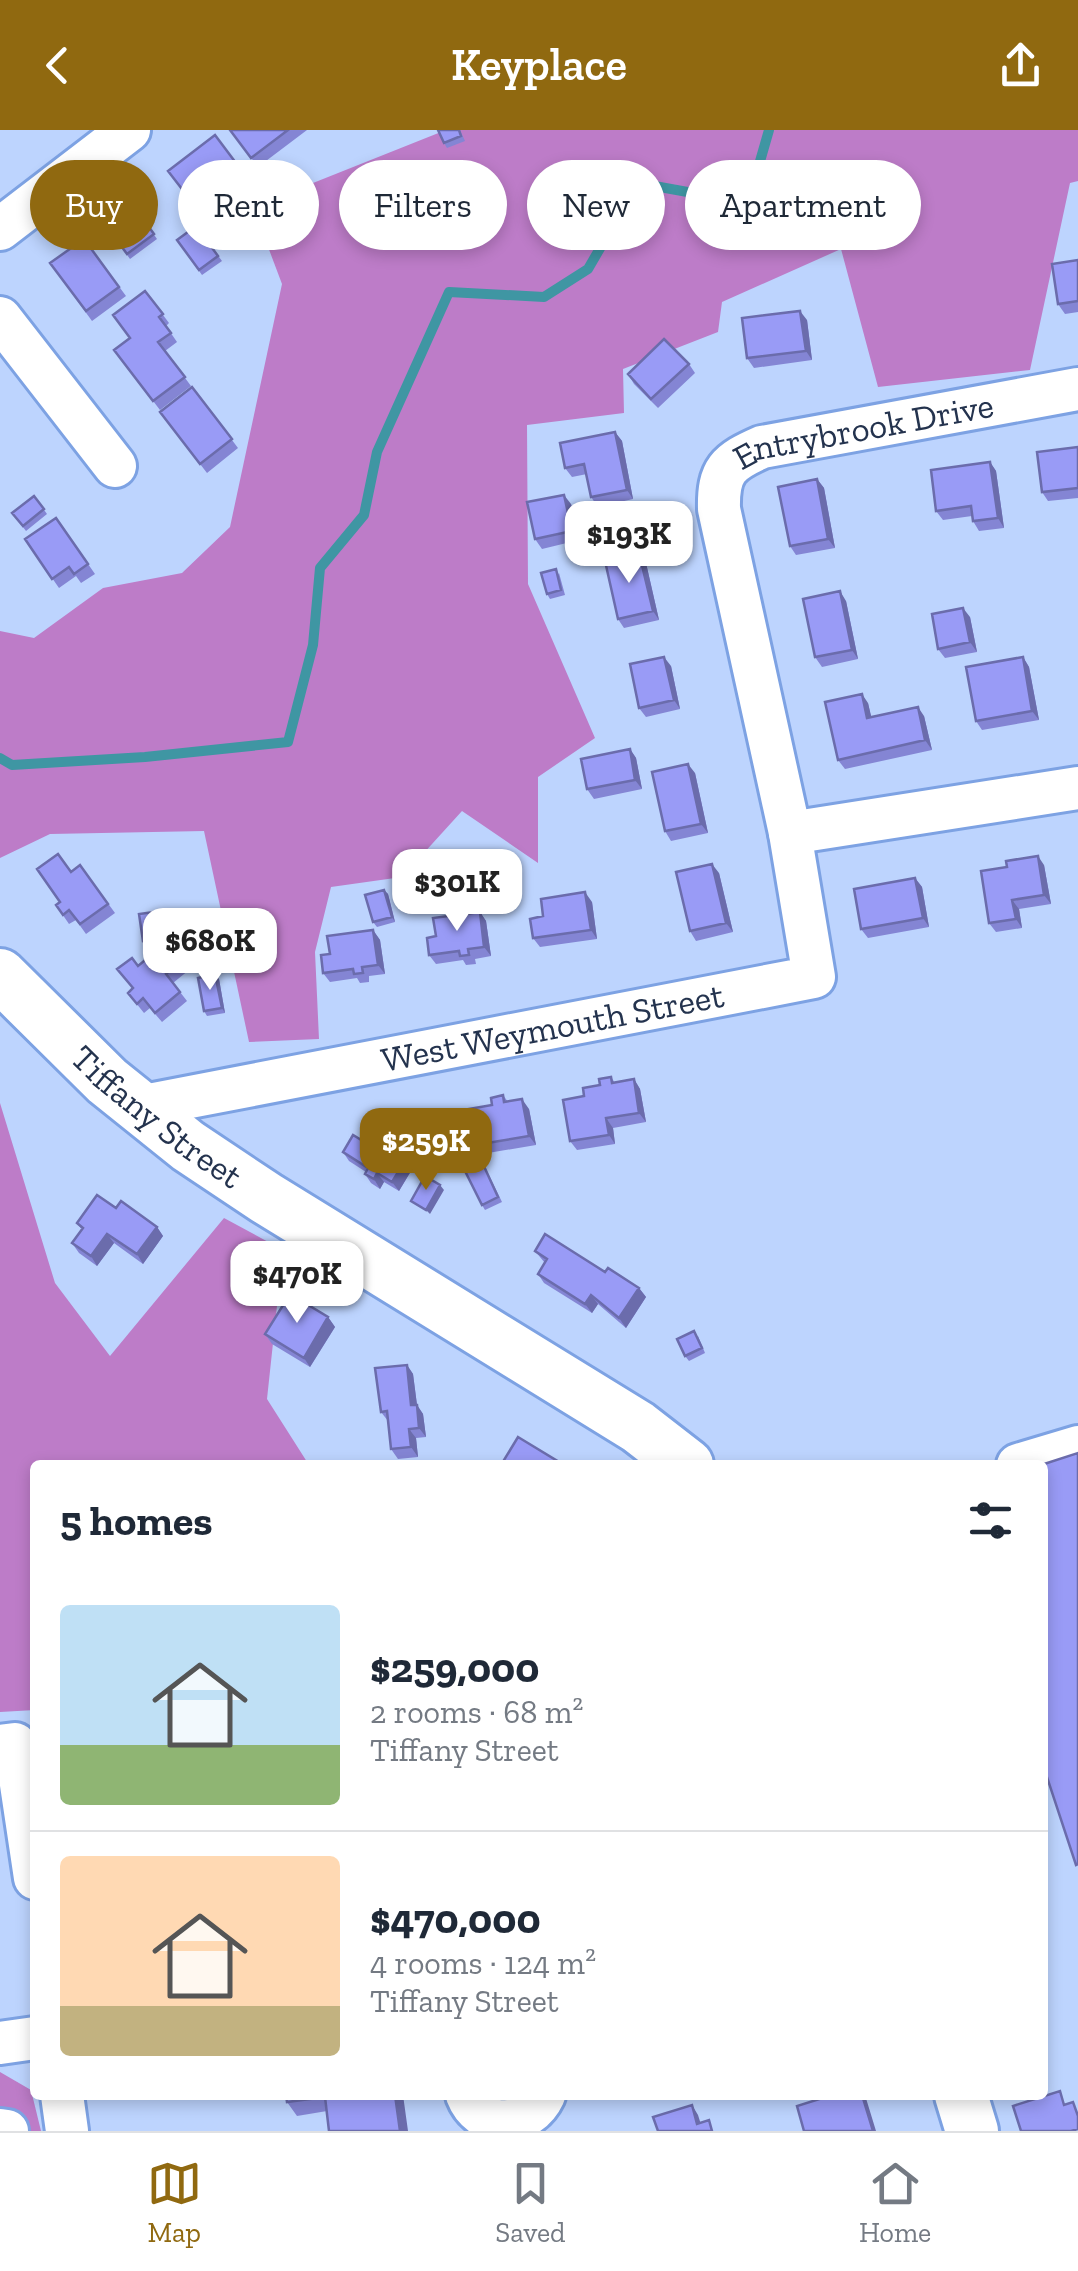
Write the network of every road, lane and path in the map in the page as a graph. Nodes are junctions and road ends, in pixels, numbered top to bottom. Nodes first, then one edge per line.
1 (129, 130) edge
2 (0, 229) edge
3 (0, 318) edge
4 (1078, 389) edge
5 (116, 466) dead end
6 (1078, 788) edge
7 (790, 833) junction
8 (0, 975) edge
9 (794, 982) joint
10 (138, 1107) junction
11 (1078, 1446) edge
12 (681, 1460) edge
13 (1034, 1460) edge
14 (0, 1746) edge
15 (30, 1844) edge
16 (30, 2039) edge
17 (0, 2043) edge
18 (63, 2100) edge
19 (469, 2100) edge
20 (963, 2100) edge
21 (548, 2111) edge
22 (67, 2131) edge
23 (972, 2131) edge

1 - 2 street
3 - 5 street
4 - 7 street, Entrybrook Drive
6 - 7 street
7 - 9 street, Entrybrook Drive
8 - 10 main road, Tiffany Street
9 - 10 street, West Weymouth Street
10 - 12 main road, Tiffany Street
11 - 13 street
14 - 15 street
16 - 17 street
18 - 22 street
19 - 21 street
20 - 23 main road

